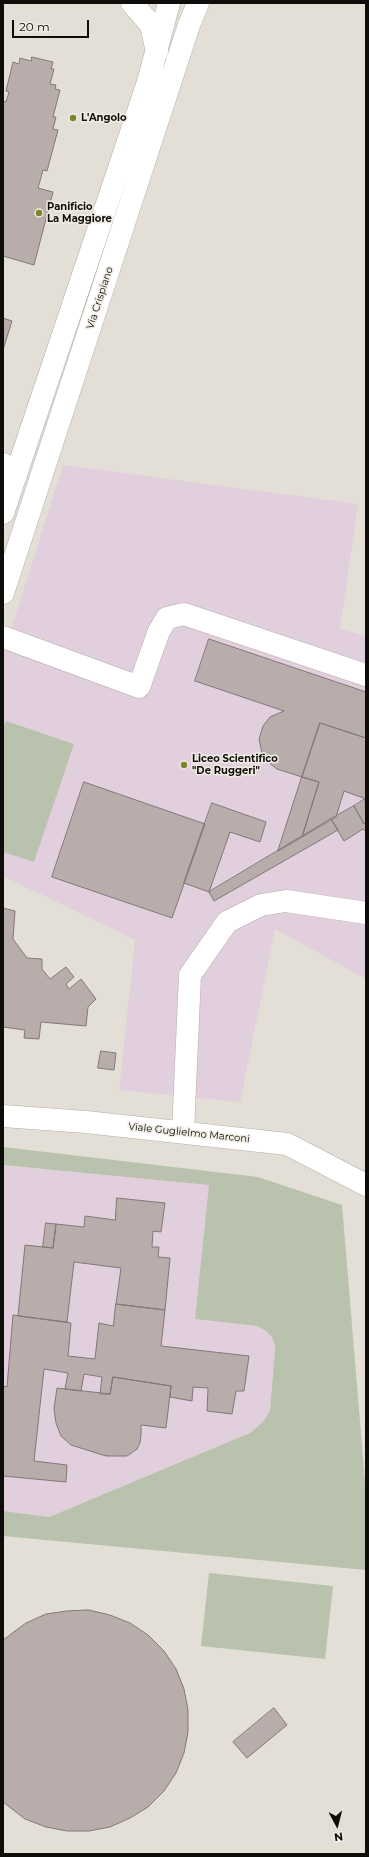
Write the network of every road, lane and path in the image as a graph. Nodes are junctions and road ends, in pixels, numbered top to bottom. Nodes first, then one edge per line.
1 (132, 3) edge
2 (170, 3) edge
3 (198, 3) edge
4 (157, 52) junction
5 (9, 468) edge
6 (3, 513) edge
7 (3, 593) edge
8 (3, 637) edge
9 (366, 675) edge
10 (366, 913) edge
11 (3, 1116) edge
12 (183, 1132) junction
13 (366, 1185) edge

1 - 4 main road
2 - 4 main road
3 - 7 main road, Via Crispiano
4 - 5 main road
5 - 6 main road
8 - 9 main road
10 - 12 main road
11 - 12 main road, Viale Guglielmo Marconi
12 - 13 main road, Viale Guglielmo Marconi

